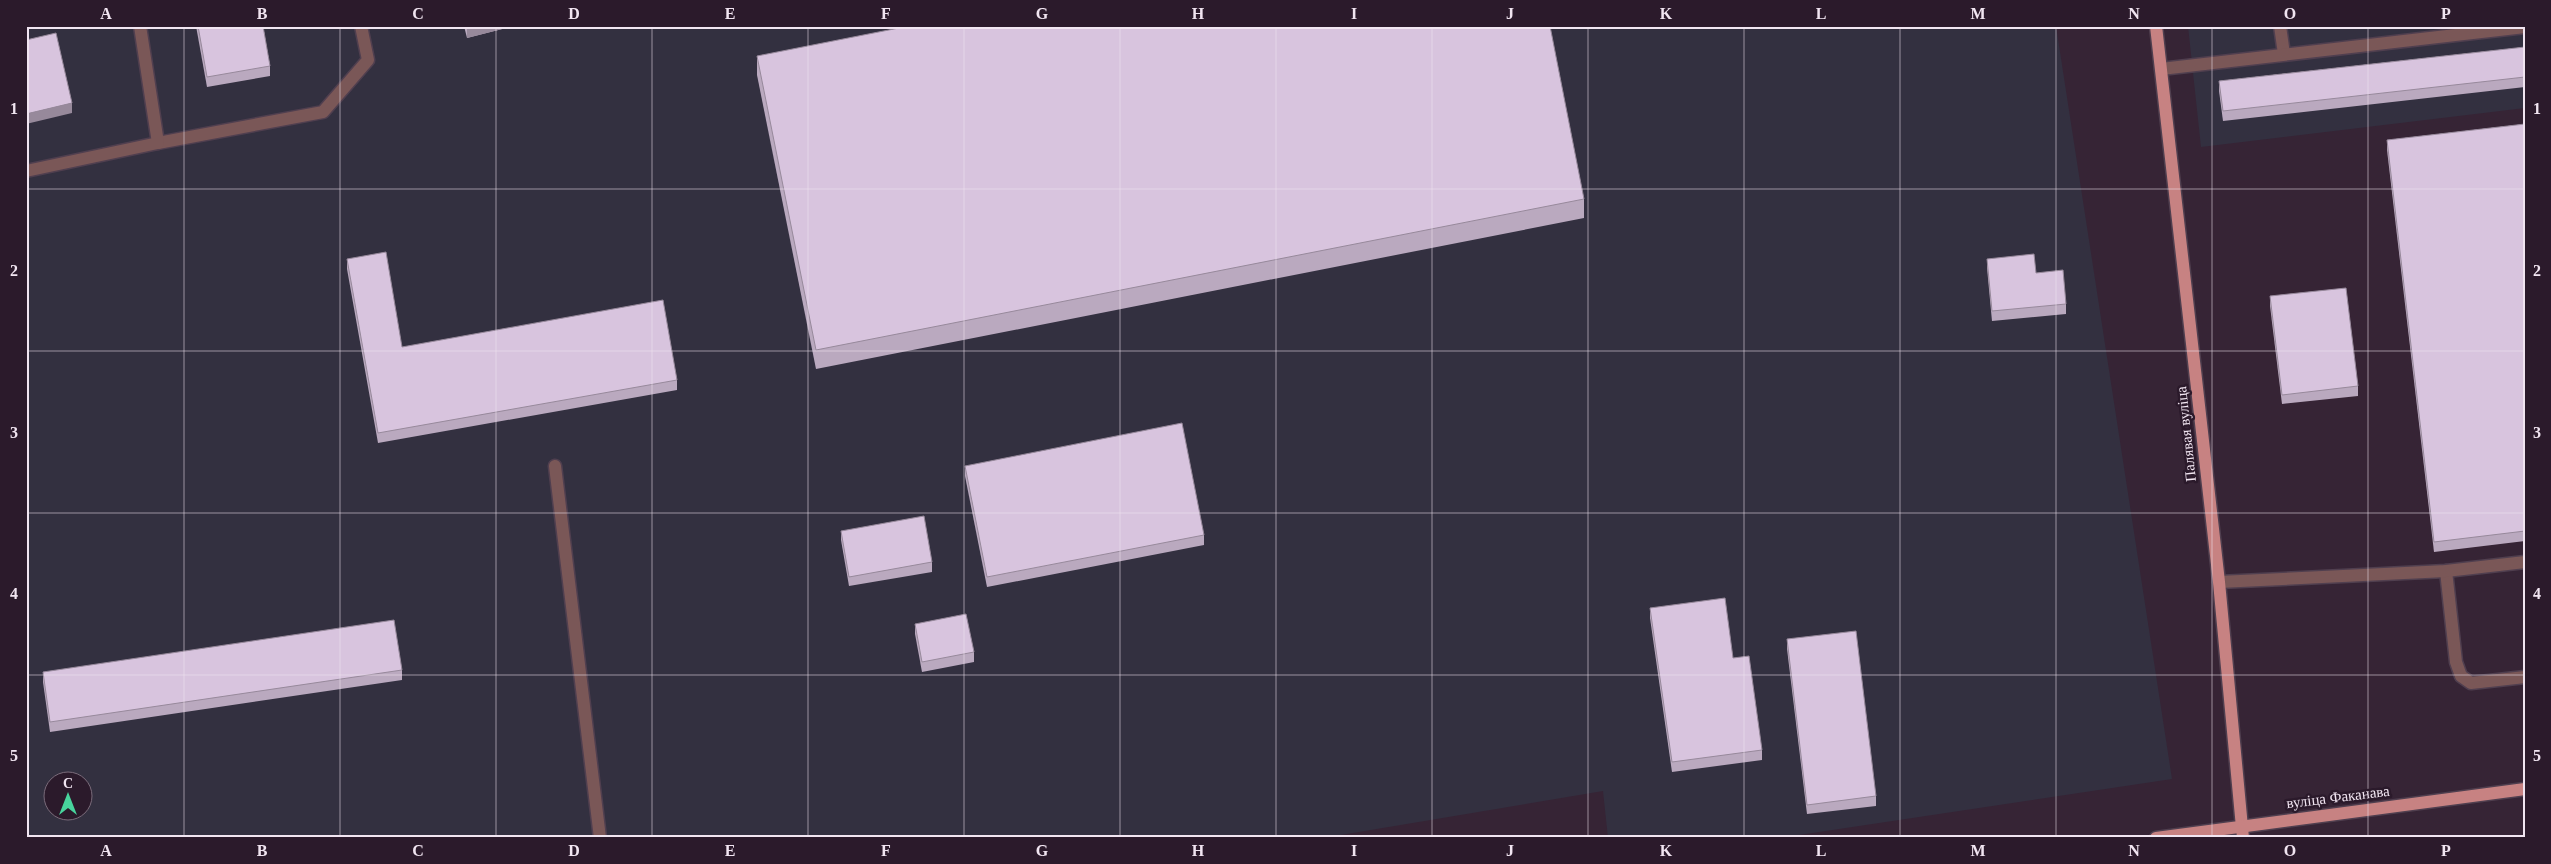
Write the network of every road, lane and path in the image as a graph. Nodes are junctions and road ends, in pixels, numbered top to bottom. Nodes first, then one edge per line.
1 (140, 26) edge
2 (361, 26) edge
3 (2156, 26) edge
4 (2280, 26) edge
5 (2525, 27) edge
6 (2428, 32) edge
7 (2284, 54) junction
8 (2161, 69) junction
9 (158, 143) junction
10 (26, 171) edge
11 (555, 466) dead end
12 (2525, 562) edge
13 (2446, 571) junction
14 (2219, 582) junction
15 (2525, 677) edge
16 (2525, 789) edge
17 (2243, 832) edge
18 (600, 838) edge
19 (2156, 838) edge

1 - 9 lane
2 - 9 lane
3 - 8 main road, Палявая вуліца
4 - 7 lane
5 - 6 lane
6 - 7 lane
7 - 8 lane
8 - 14 main road, Палявая вуліца
9 - 10 lane
11 - 18 lane
12 - 13 lane
13 - 14 lane
13 - 15 lane
14 - 17 main road, Палявая вуліца
16 - 17 main road, вуліца Факанава
17 - 19 main road, вуліца Факанава

